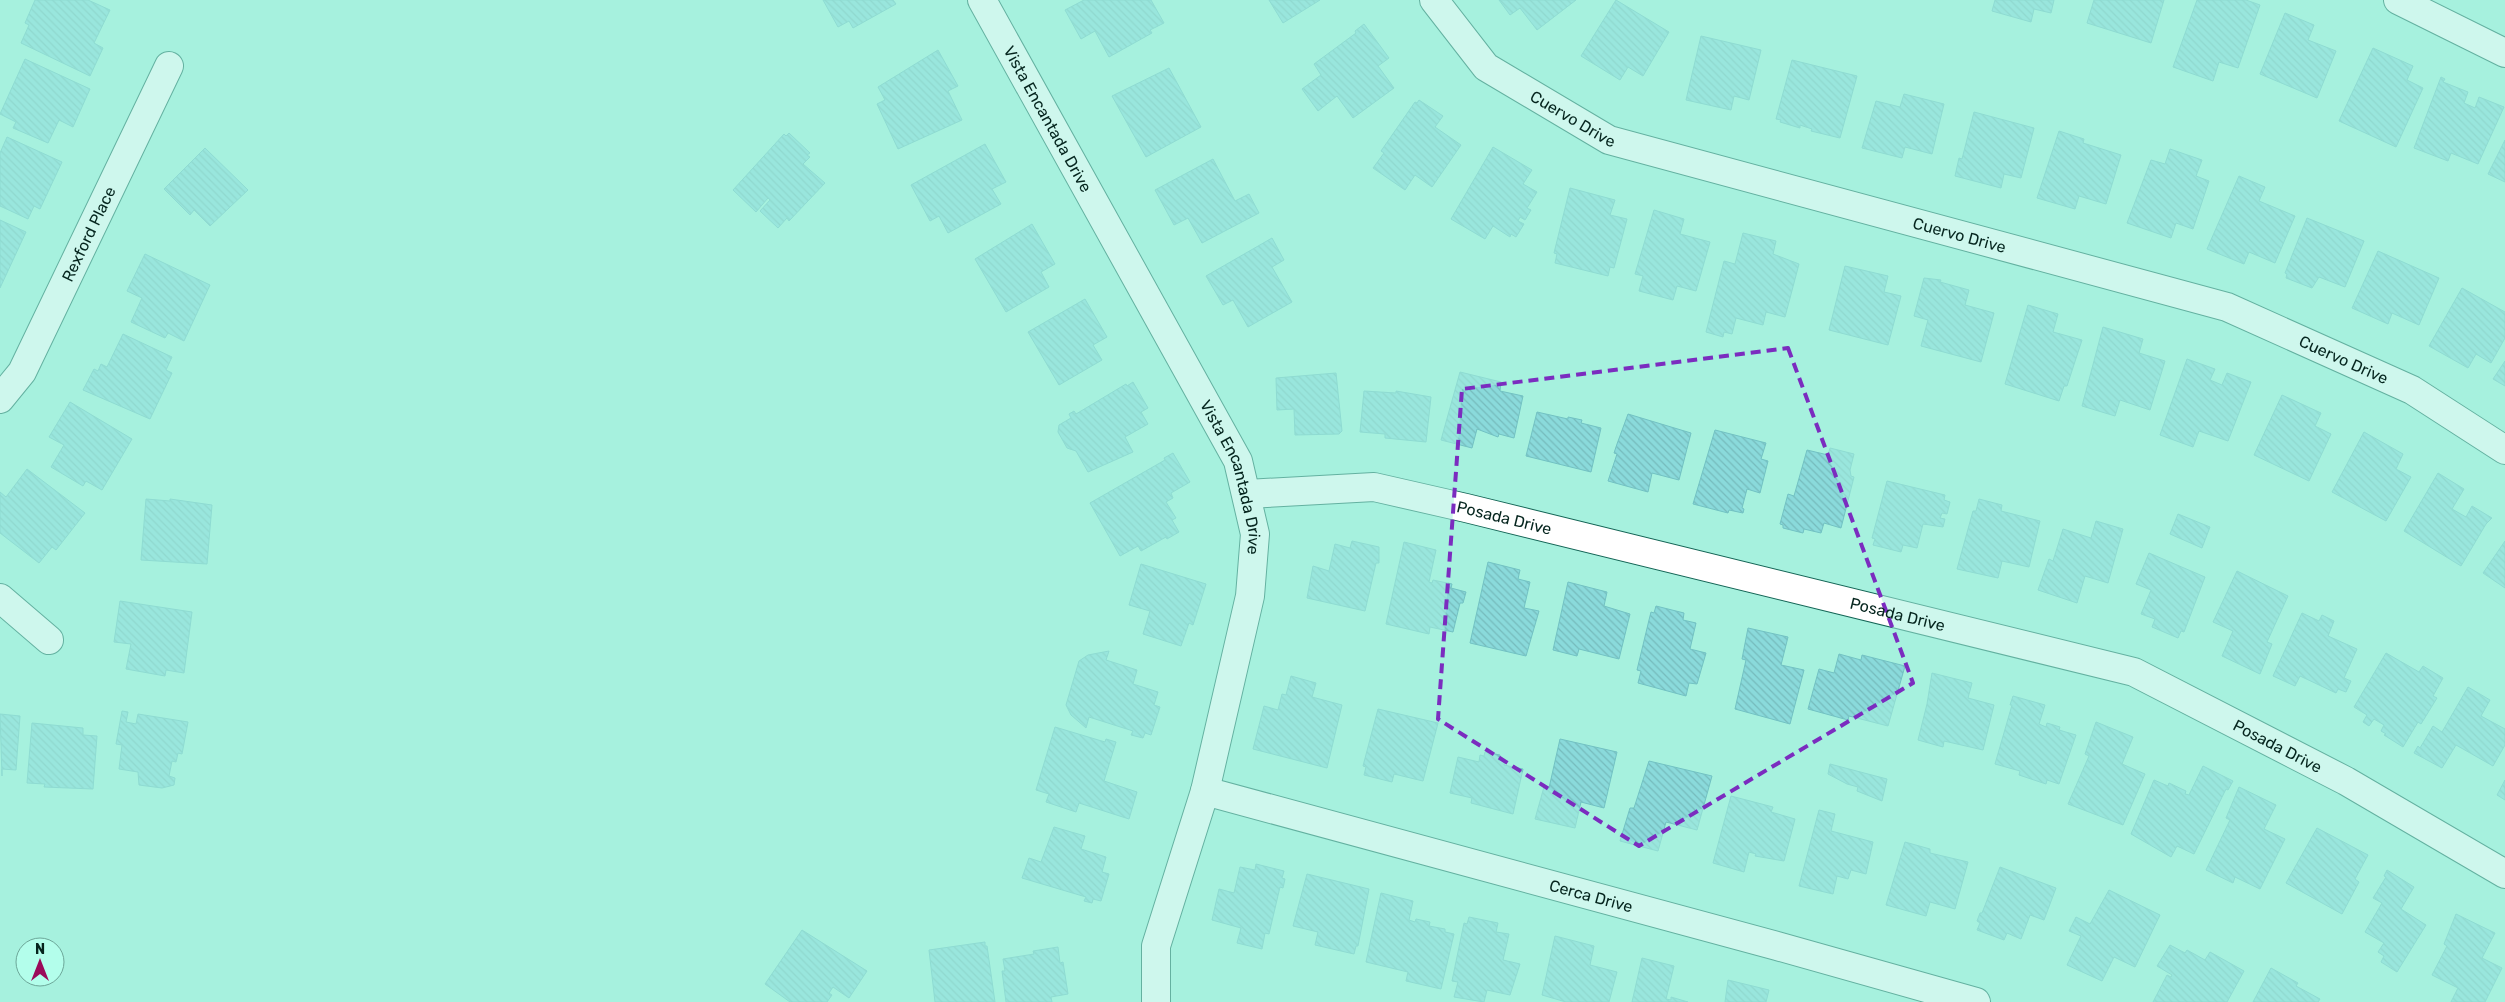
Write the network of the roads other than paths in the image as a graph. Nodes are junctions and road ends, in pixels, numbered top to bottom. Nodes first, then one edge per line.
1 (982, 0) edge
2 (1434, 0) edge
3 (2398, 0) edge
4 (2505, 53) edge
5 (169, 66) dead end
6 (0, 399) edge
7 (2505, 450) edge
8 (1247, 494) junction
9 (0, 598) edge
10 (49, 640) dead end
11 (1205, 791) junction
12 (2505, 874) edge
13 (1156, 1002) edge
14 (1976, 1002) edge

1 - 8 street, Vista Encantada Drive
2 - 7 street, Cuervo Drive
3 - 4 street
5 - 6 street, Rexford Place
8 - 11 street, Vista Encantada Drive
8 - 12 street, Posada Drive
9 - 10 street
11 - 13 street, Vista Encantada Drive
11 - 14 street, Cerca Drive

